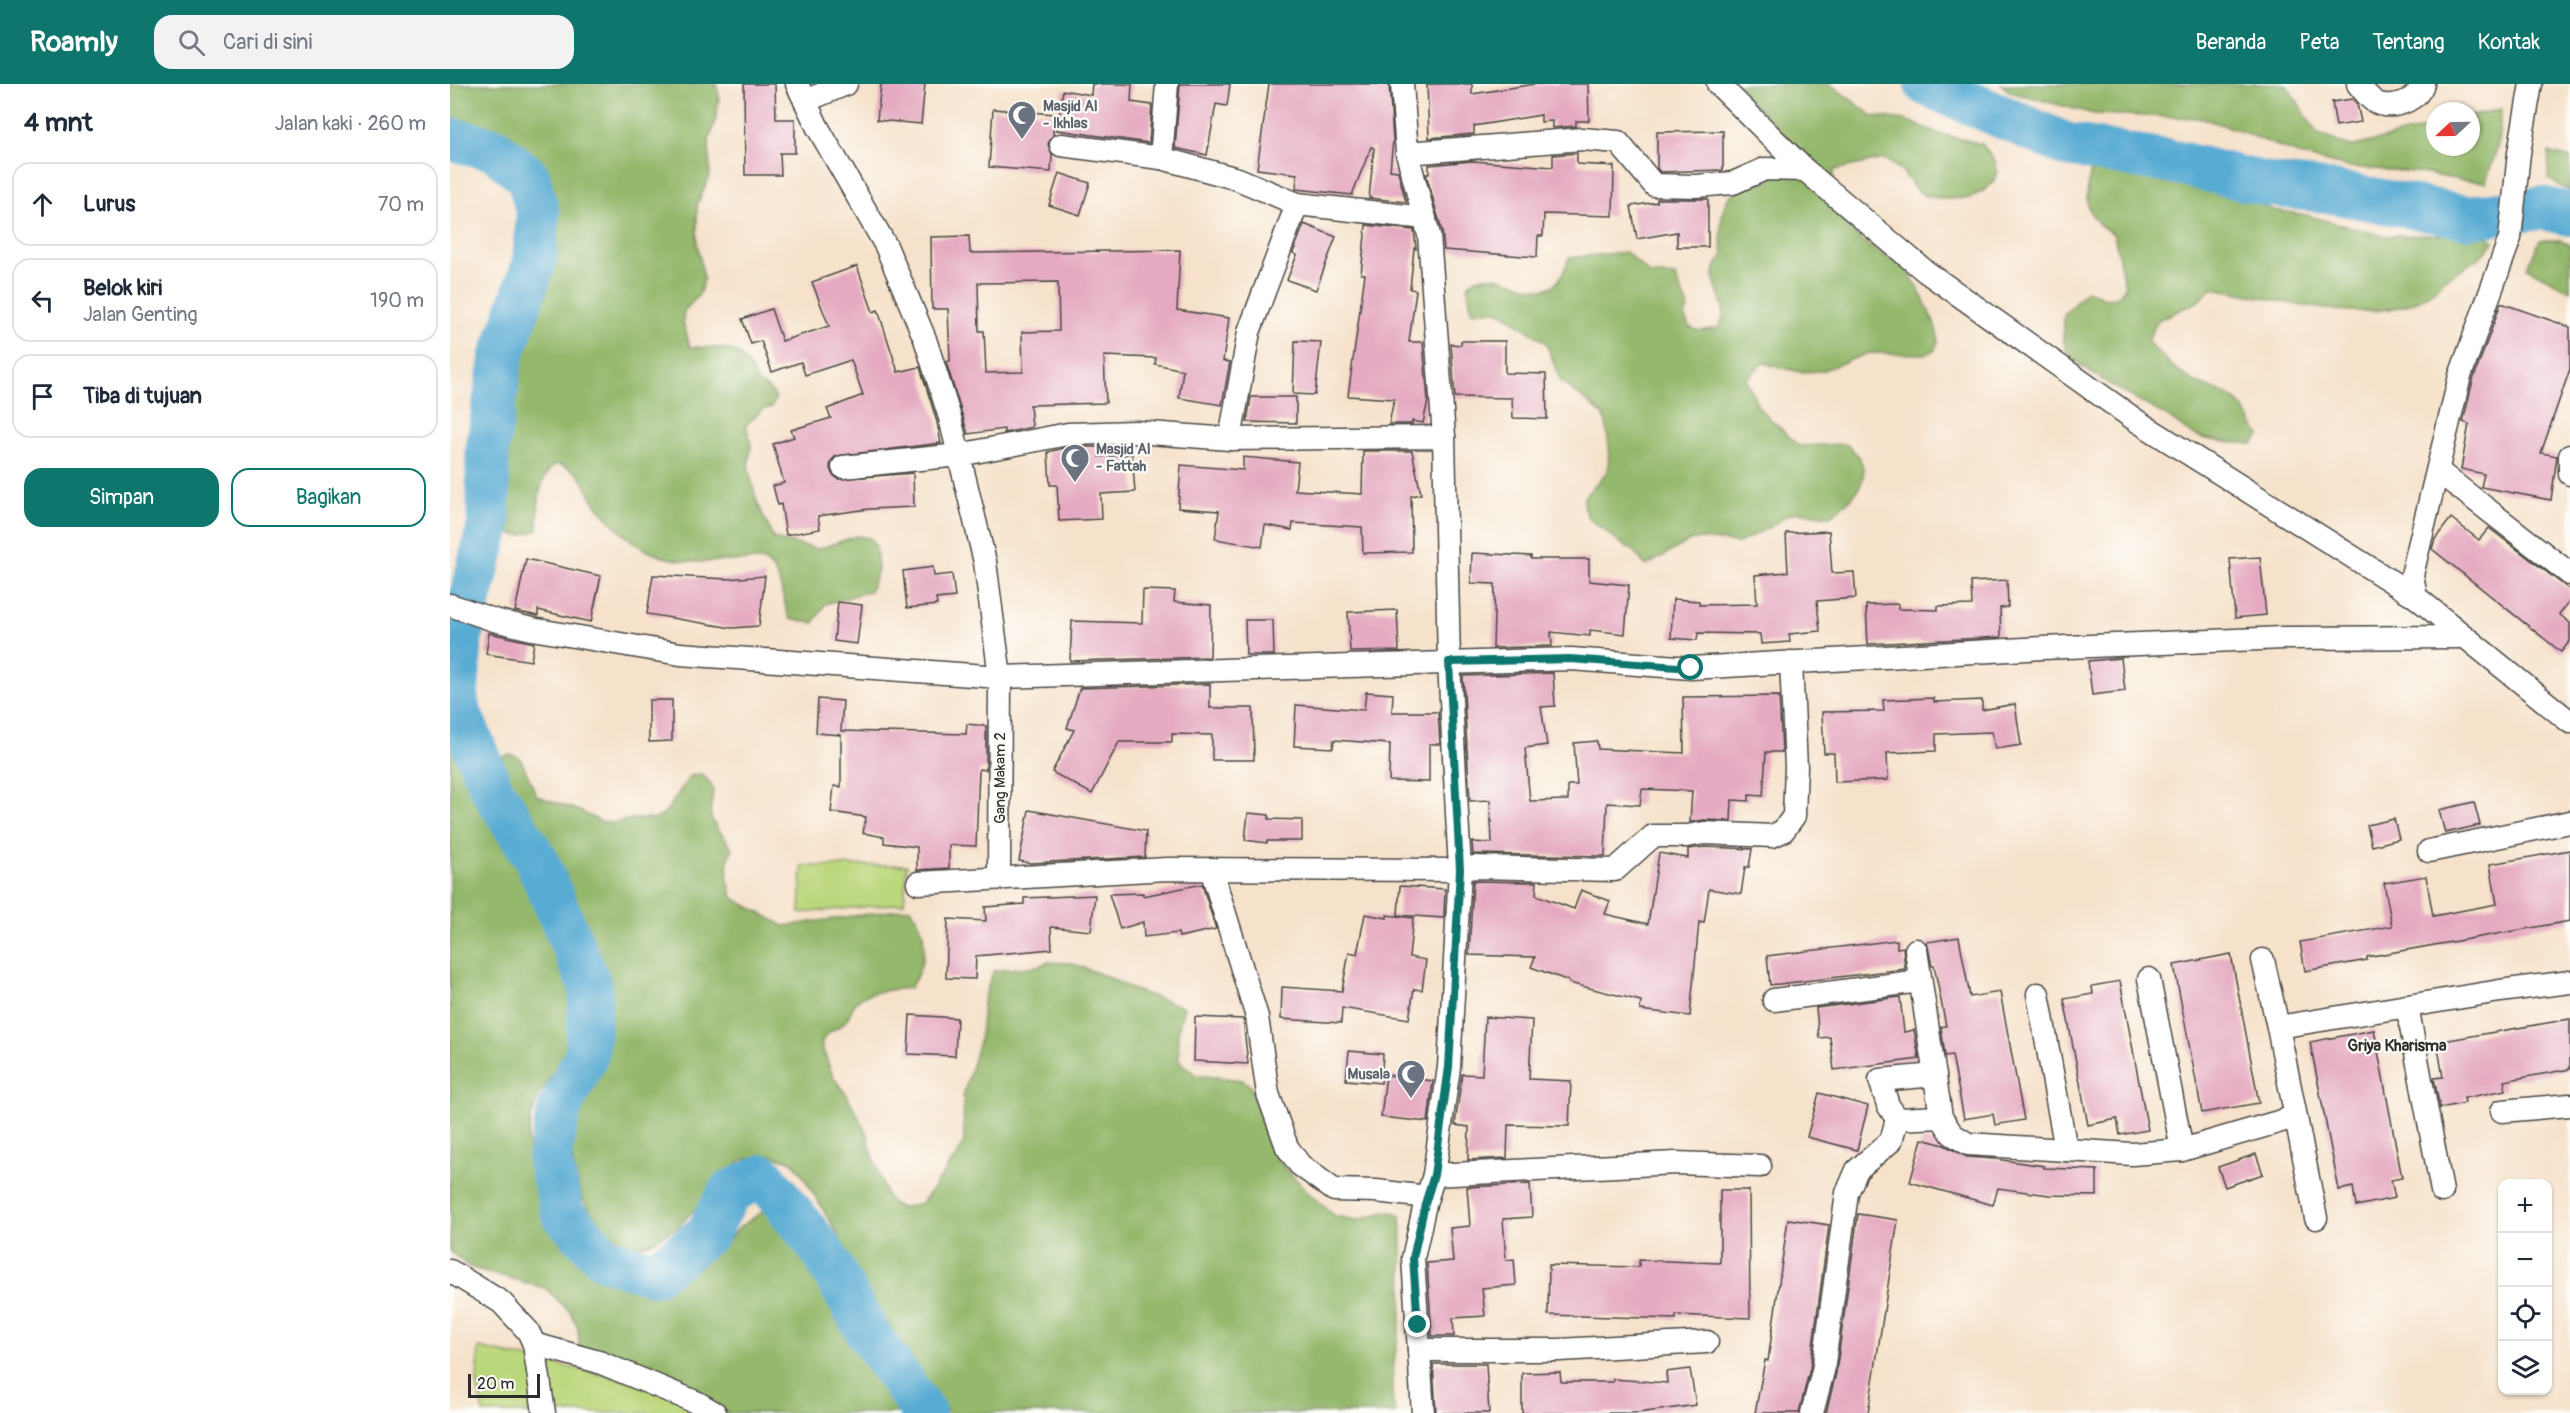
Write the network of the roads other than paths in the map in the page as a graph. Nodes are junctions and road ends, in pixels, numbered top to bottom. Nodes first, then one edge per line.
1 (846, 84) edge
2 (1167, 84) edge
3 (1402, 84) edge
4 (1718, 84) edge
5 (2358, 84) edge
6 (2423, 84) edge
7 (2531, 84) edge
8 (801, 93) edge
9 (1061, 145) dead end
10 (1407, 153) junction
11 (1161, 159) junction
12 (1805, 170) junction
13 (1297, 204) junction
14 (1425, 218) junction
15 (1444, 437) junction
16 (1230, 439) junction
17 (959, 455) junction
18 (2570, 456) edge
19 (843, 467) dead end
20 (2438, 471) junction
21 (2570, 474) edge
22 (2570, 574) edge
23 (2416, 597) junction
24 (452, 606) edge
25 (2465, 637) junction
26 (1449, 662) junction
27 (1791, 662) junction
28 (1000, 677) junction
29 (2570, 722) edge
30 (2570, 822) edge
31 (2429, 850) dead end
32 (1211, 869) junction
33 (1460, 870) junction
34 (999, 878) junction
35 (918, 883) dead end
36 (1916, 950) dead end
37 (2263, 960) dead end
38 (2149, 979) dead end
39 (1920, 981) junction
40 (2570, 982) edge
41 (2038, 994) dead end
42 (1774, 1000) dead end
43 (2407, 1006) junction
44 (2278, 1027) junction
45 (1935, 1075) junction
46 (2570, 1105) edge
47 (2502, 1111) dead end
48 (1941, 1117) junction
49 (2295, 1118) junction
50 (1897, 1119) junction
51 (2066, 1150) junction
52 (2182, 1150) junction
53 (1760, 1167) dead end
54 (1434, 1175) junction
55 (2442, 1191) dead end
56 (1427, 1197) junction
57 (2316, 1218) dead end
58 (450, 1271) edge
59 (1707, 1341) dead end
60 (534, 1344) junction
61 (1419, 1350) junction
62 (544, 1413) edge
63 (716, 1413) edge
64 (1423, 1413) edge
65 (1812, 1413) edge

1 - 8 street
2 - 11 street
3 - 10 street
4 - 12 street
5 - 6 street
7 - 20 street
8 - 17 street, Gang Makam 2
9 - 11 street
10 - 12 street
10 - 14 street
11 - 13 street
12 - 23 street
13 - 14 street
13 - 16 street
14 - 15 street
15 - 16 street
15 - 26 street
16 - 17 street
17 - 19 street
17 - 28 street, Gang Makam 2
18 - 21 street
20 - 22 street
20 - 23 street
23 - 25 street
24 - 28 street
25 - 27 street
25 - 29 street
26 - 27 street
26 - 28 street
26 - 33 street
27 - 33 street
28 - 34 street, Gang Makam 2
30 - 31 street
32 - 33 street
32 - 34 street
32 - 56 street
33 - 54 street
34 - 35 street
36 - 39 street
37 - 44 street
38 - 52 street
39 - 42 street
39 - 45 street
40 - 43 street
41 - 51 street
43 - 44 street
43 - 55 street
44 - 49 street
45 - 48 street
45 - 50 street
46 - 47 street
48 - 50 street
48 - 51 street
49 - 52 street
49 - 57 street
50 - 65 street
51 - 52 street
53 - 54 street
54 - 56 street
56 - 61 street
58 - 60 street
59 - 61 street
60 - 62 street
60 - 63 street
61 - 64 street

